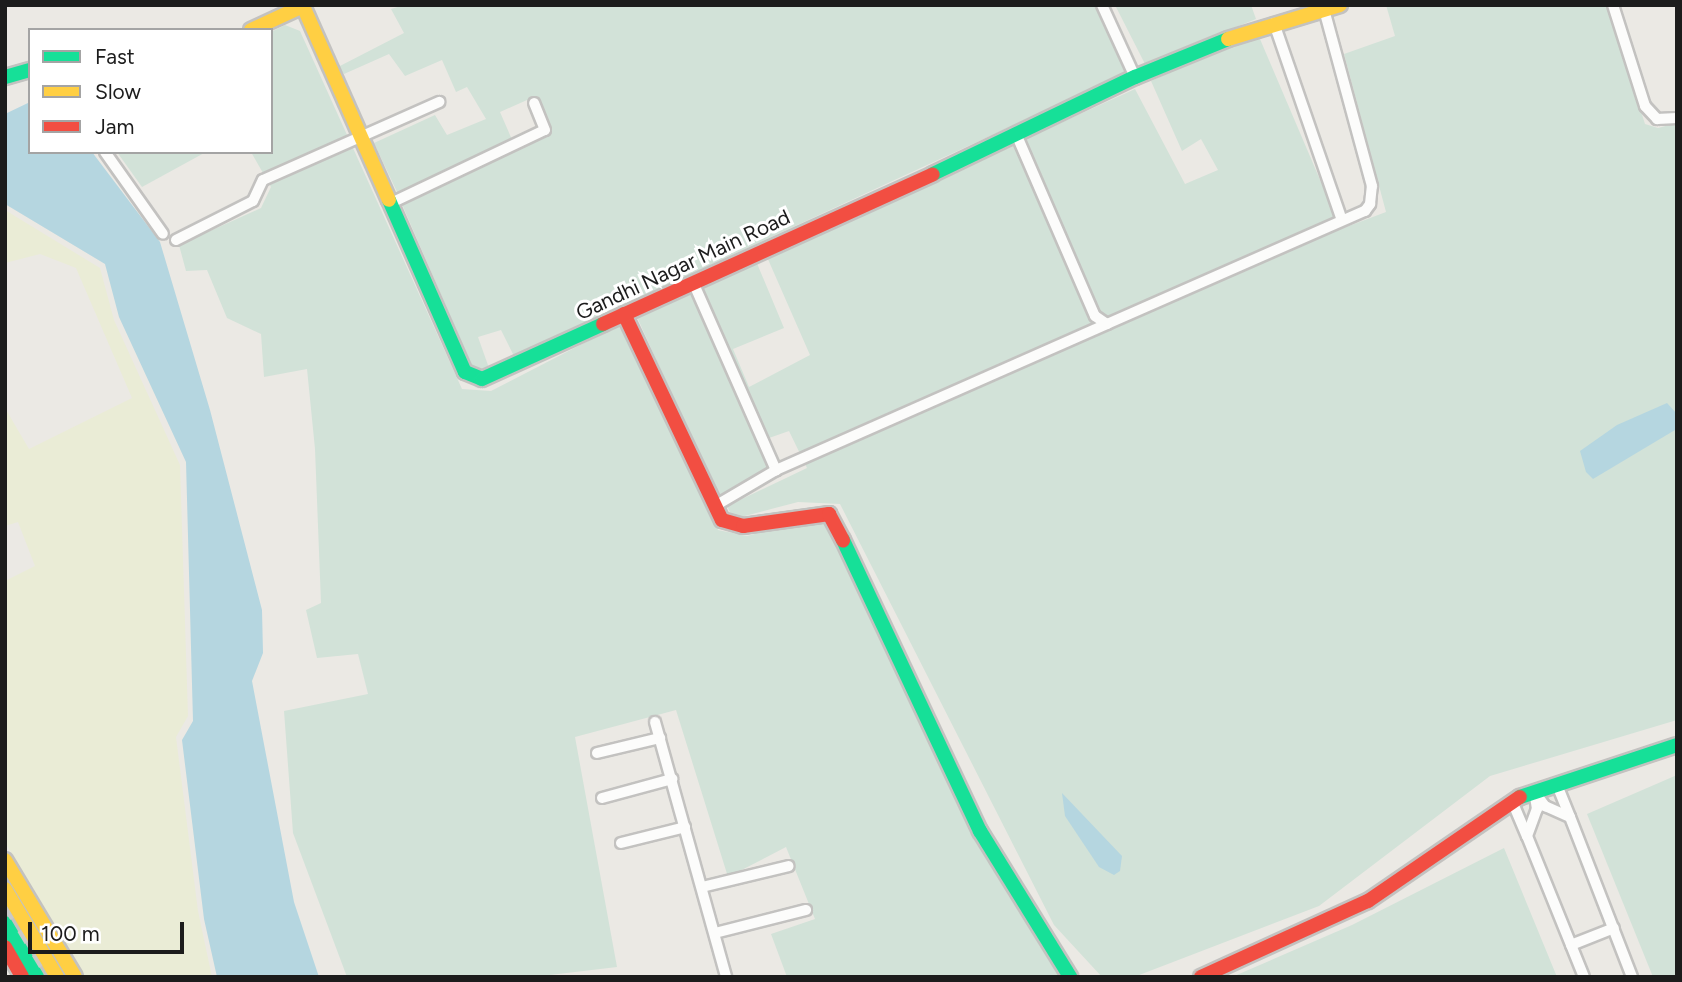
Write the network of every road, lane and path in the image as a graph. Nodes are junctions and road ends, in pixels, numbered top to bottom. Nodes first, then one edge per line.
1 (1102, 5) edge
2 (1340, 5) edge
3 (1613, 5) edge
4 (304, 6) edge
5 (1324, 8) edge
6 (1274, 23) junction
7 (255, 28) edge
8 (28, 70) edge
9 (5, 77) edge
10 (1136, 77) junction
11 (439, 102) dead end
12 (534, 103) dead end
13 (1677, 118) edge
14 (362, 136) junction
15 (1017, 136) junction
16 (106, 154) edge
17 (391, 203) junction
18 (1342, 220) junction
19 (163, 234) dead end
20 (176, 240) dead end
21 (693, 282) junction
22 (624, 314) junction
23 (1107, 324) junction
24 (776, 470) junction
25 (715, 506) junction
26 (655, 722) dead end
27 (660, 738) junction
28 (1677, 745) edge
29 (597, 753) dead end
30 (672, 779) junction
31 (1557, 784) junction
32 (1534, 792) junction
33 (602, 798) dead end
34 (1512, 801) junction
35 (1570, 817) junction
36 (685, 827) junction
37 (1527, 836) junction
38 (621, 843) dead end
39 (5, 860) edge
40 (789, 866) dead end
41 (702, 887) junction
42 (5, 889) edge
43 (806, 910) dead end
44 (5, 923) edge
45 (1614, 928) junction
46 (715, 933) junction
47 (1571, 945) junction
48 (5, 947) edge
49 (22, 977) edge
50 (37, 977) edge
51 (57, 977) edge
52 (75, 977) edge
53 (726, 977) edge
54 (1070, 977) edge
55 (1201, 977) edge
56 (1584, 977) edge
57 (1632, 977) edge

1 - 10 street
2 - 5 street, Gandhi Nagar Main Road
3 - 13 street
4 - 7 street, Gandhi Nagar Main Road
4 - 14 street, Gandhi Nagar Main Road
5 - 6 street, Gandhi Nagar Main Road
5 - 18 street
6 - 10 street, Gandhi Nagar Main Road
6 - 18 street
8 - 9 street
10 - 15 street, Gandhi Nagar Main Road
11 - 14 street
12 - 17 street
14 - 17 street, Gandhi Nagar Main Road
14 - 20 street
15 - 21 street, Gandhi Nagar Main Road
15 - 23 street
16 - 19 street
17 - 22 street, Gandhi Nagar Main Road
18 - 23 street
21 - 22 street, Gandhi Nagar Main Road
21 - 24 street
22 - 25 street
23 - 24 street
24 - 25 street
25 - 54 street
26 - 27 street
27 - 29 street
27 - 30 street
28 - 31 street
30 - 33 street
30 - 36 street
31 - 32 street
31 - 35 street
32 - 34 street
32 - 35 street
32 - 37 street
34 - 37 street
34 - 55 street
35 - 45 street
36 - 38 street
36 - 41 street
37 - 47 street
39 - 52 street
40 - 41 street
41 - 46 street
42 - 51 street
43 - 46 street
44 - 50 street
45 - 47 street
45 - 57 street
46 - 53 street
47 - 56 street
48 - 49 street

